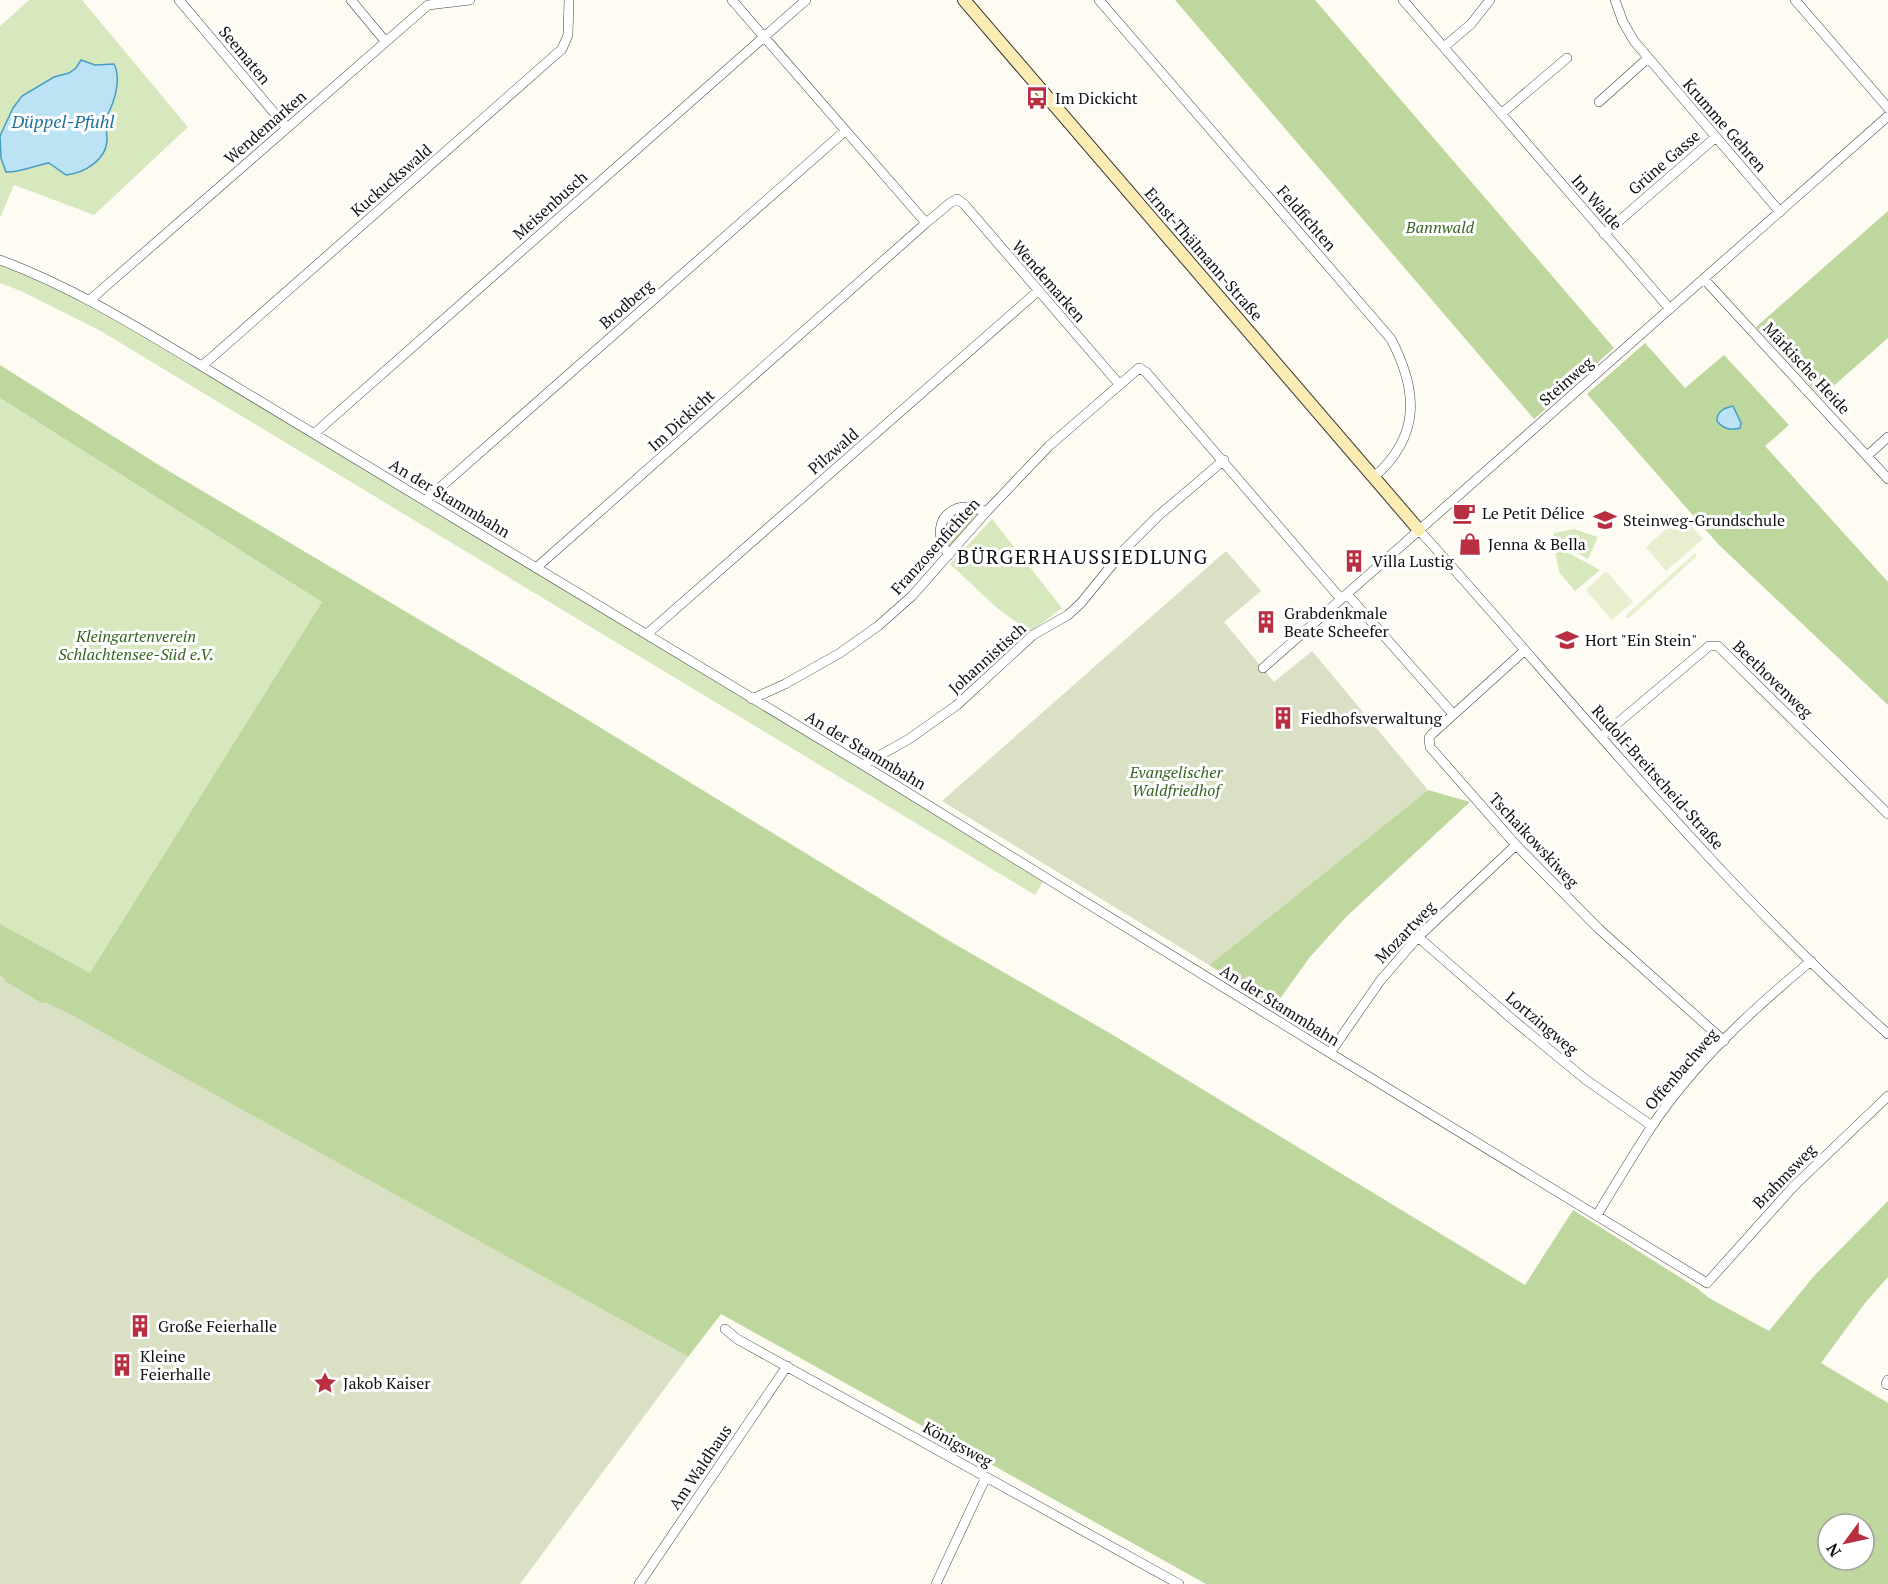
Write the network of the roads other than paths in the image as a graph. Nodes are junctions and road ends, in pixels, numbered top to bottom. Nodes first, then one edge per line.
1 (179, 0) edge
2 (351, 0) edge
3 (470, 0) edge
4 (569, 0) edge
5 (732, 0) edge
6 (806, 0) edge
7 (964, 0) edge
8 (1099, 0) edge
9 (1403, 0) edge
10 (1490, 0) edge
11 (1615, 0) edge
12 (1795, 0) edge
13 (762, 37) junction
14 (386, 40) junction
15 (1444, 47) junction
16 (1566, 58) dead end
17 (1648, 58) junction
18 (1599, 102) dead end
19 (1888, 108) edge
20 (1501, 114) junction
21 (1888, 116) edge
22 (287, 128) junction
23 (845, 130) junction
24 (1716, 137) junction
25 (1780, 212) junction
26 (926, 223) junction
27 (1604, 234) junction
28 (0, 260) edge
29 (1704, 279) junction
30 (1038, 291) junction
31 (90, 300) junction
32 (1670, 309) junction
33 (202, 366) junction
34 (1119, 384) junction
35 (315, 434) junction
36 (1888, 437) edge
37 (1867, 456) junction
38 (1224, 460) junction
39 (1374, 477) junction
40 (1888, 478) edge
41 (426, 500) junction
42 (987, 511) junction
43 (1419, 530) junction
44 (950, 555) junction
45 (536, 568) junction
46 (1344, 596) junction
47 (647, 634) junction
48 (1524, 651) junction
49 (1263, 668) dead end
50 (752, 699) junction
51 (1454, 714) junction
52 (1601, 737) junction
53 (863, 765) junction
54 (1888, 814) edge
55 (1516, 845) junction
56 (1418, 937) junction
57 (1811, 961) junction
58 (1888, 1034) edge
59 (1724, 1041) junction
60 (1330, 1053) junction
61 (1888, 1096) edge
62 (1652, 1126) junction
63 (1597, 1215) junction
64 (1707, 1283) joint
65 (725, 1329) dead end
66 (787, 1366) junction
67 (986, 1477) junction
68 (639, 1584) edge
69 (936, 1584) edge
70 (1179, 1584) edge

1 - 22 street, Seematen
2 - 14 street
3 - 14 street, Wendemarken
4 - 33 street, Kuckuckswald
5 - 13 street
6 - 13 street, Meisenbusch
7 - 39 street, Ernst-Thälmann-Straße
8 - 39 street, Feldfichten
9 - 15 street, Im Walde
10 - 15 street
11 - 17 street, Krumme Gehren
12 - 19 street
13 - 23 street
13 - 35 street, Meisenbusch
14 - 22 street, Wendemarken
15 - 20 street, Im Walde
16 - 20 street
17 - 18 street
17 - 24 street, Krumme Gehren
20 - 27 street, Im Walde
21 - 25 street, Steinweg
22 - 31 street, Wendemarken
23 - 26 street
23 - 41 street, Brodberg
24 - 25 street, Krumme Gehren
24 - 27 street, Grüne Gasse
25 - 29 street, Steinweg
26 - 30 street, Wendemarken
26 - 45 street, Im Dickicht
27 - 32 street, Im Walde
28 - 31 street, An der Stammbahn
29 - 32 street, Steinweg
29 - 37 street, Märkische Heide
30 - 34 street, Wendemarken
30 - 47 street, Pilzwald
31 - 33 street, An der Stammbahn
32 - 43 street, Steinweg
33 - 35 street, An der Stammbahn
34 - 38 street
34 - 42 street, Franzosenfichten
35 - 41 street, An der Stammbahn
36 - 37 street
37 - 40 street, Märkische Heide
38 - 46 street
38 - 53 street, Johannistisch
39 - 43 street, Ernst-Thälmann-Straße
41 - 45 street, An der Stammbahn
42 - 44 street, Franzosenfichten
42 - 44 street
43 - 46 street, Steinweg
43 - 48 street, Rudolf-Breitscheid-Straße
44 - 50 street, Franzosenfichten
45 - 47 street, An der Stammbahn
46 - 49 street, Steinweg
46 - 51 street
47 - 50 street, An der Stammbahn
48 - 51 street, Tschaikowskiweg
48 - 52 street, Rudolf-Breitscheid-Straße
50 - 53 street, An der Stammbahn
51 - 55 street, Tschaikowskiweg
52 - 54 street, Beethovenweg
52 - 57 street, Rudolf-Breitscheid-Straße
53 - 60 street, An der Stammbahn
55 - 56 street, Mozartweg
55 - 59 street, Tschaikowskiweg
56 - 60 street, Mozartweg
56 - 62 street, Lortzingweg
57 - 58 street, Rudolf-Breitscheid-Straße
57 - 59 street, Offenbachweg
59 - 62 street, Offenbachweg
60 - 63 street, An der Stammbahn
61 - 64 street, Brahmsweg
62 - 63 street, Offenbachweg
63 - 64 street, An der Stammbahn
65 - 66 street, Königsweg
66 - 67 street, Königsweg
66 - 68 street, Am Waldhaus
67 - 69 street
67 - 70 street, Königsweg

